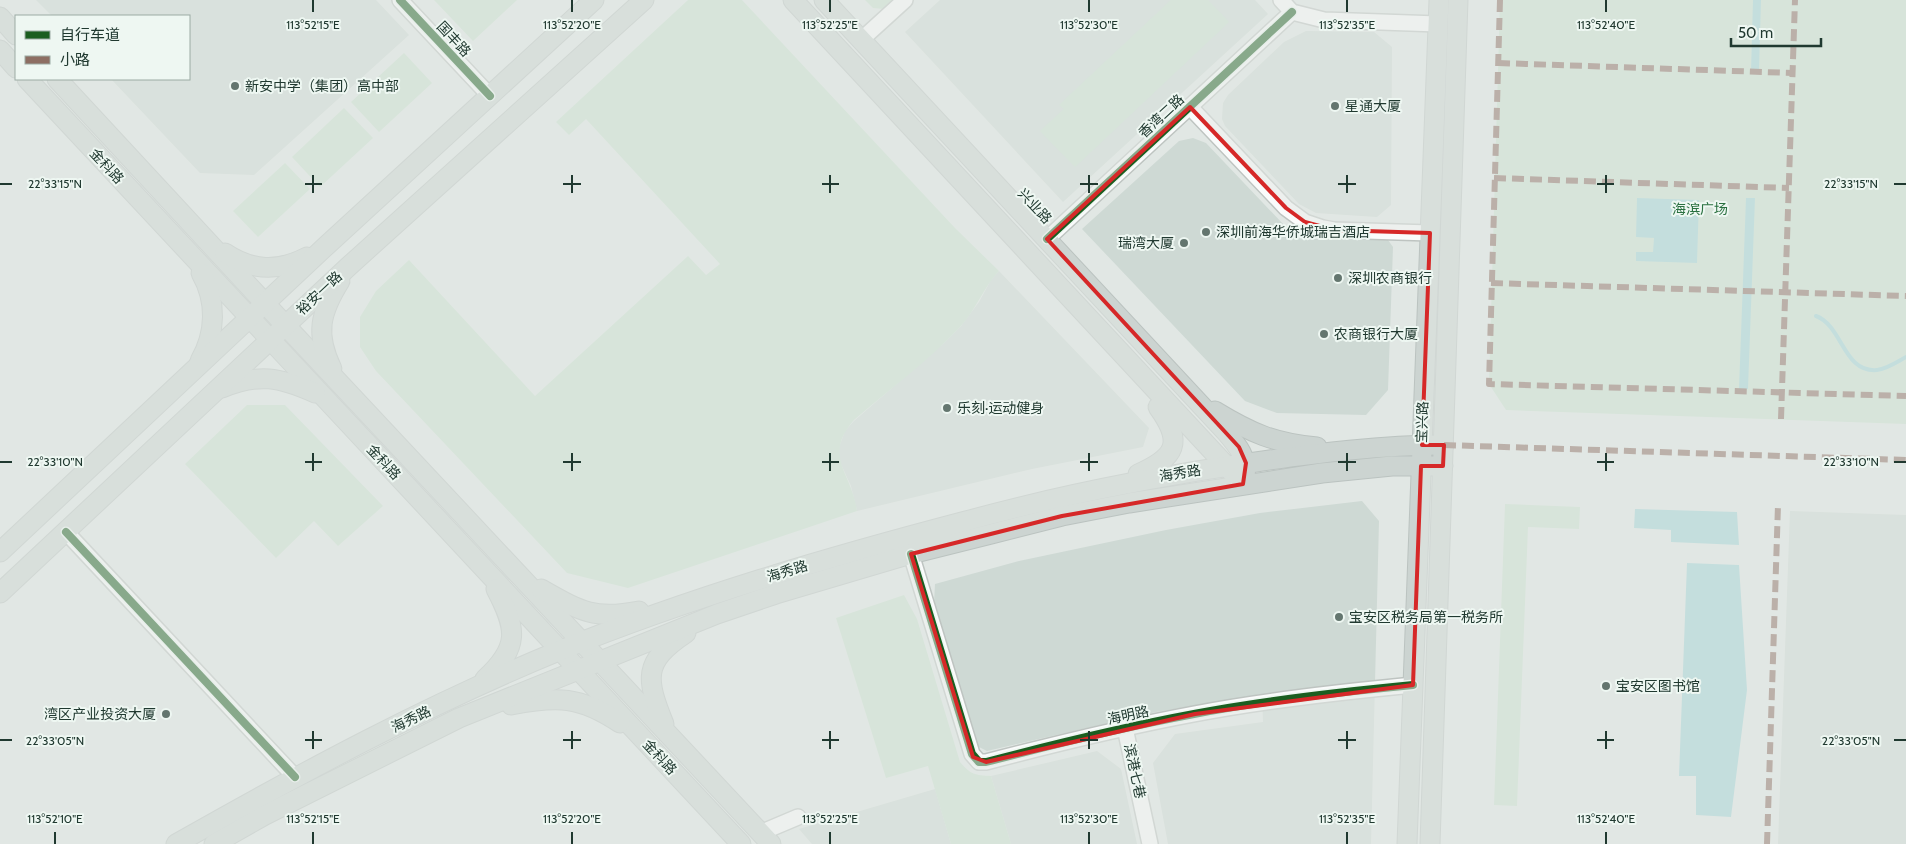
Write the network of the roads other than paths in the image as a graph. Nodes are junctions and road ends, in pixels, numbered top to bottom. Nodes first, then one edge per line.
1 (400, 0) edge
2 (594, 0) edge
3 (644, 0) edge
4 (793, 0) edge
5 (824, 0) edge
6 (905, 0) edge
7 (1281, 0) edge
8 (1439, 0) edge
9 (1458, 0) edge
10 (1292, 12) junction
11 (0, 17) edge
12 (1438, 24) junction
13 (15, 34) edge
14 (861, 40) junction
15 (0, 50) edge
16 (15, 67) edge
17 (27, 80) edge
18 (58, 80) edge
19 (490, 96) junction
20 (1190, 107) junction
21 (1430, 233) junction
22 (1048, 239) junction
23 (208, 243) junction
24 (326, 246) junction
25 (190, 255) junction
26 (349, 266) junction
27 (265, 303) junction
28 (249, 318) junction
29 (285, 325) junction
30 (269, 340) junction
31 (1136, 370) junction
32 (195, 371) junction
33 (338, 382) junction
34 (214, 392) junction
35 (321, 395) junction
36 (1196, 399) junction
37 (1422, 444) junction
38 (1444, 444) junction
39 (1353, 450) junction
40 (1246, 463) junction
41 (1226, 466) junction
42 (1421, 466) junction
43 (1443, 466) junction
44 (1243, 484) junction
45 (1110, 486) junction
46 (66, 532) junction
47 (0, 552) edge
48 (912, 554) junction
49 (484, 568) junction
50 (524, 580) junction
51 (0, 593) edge
52 (702, 599) junction
53 (717, 614) junction
54 (582, 642) junction
55 (560, 650) junction
56 (599, 661) junction
57 (578, 669) junction
58 (1413, 685) junction
59 (474, 688) junction
60 (459, 718) junction
61 (1125, 728) junction
62 (668, 734) junction
63 (646, 742) junction
64 (295, 777) junction
65 (798, 817) dead end
66 (1431, 825) junction
67 (766, 838) edge
68 (1406, 838) edge
69 (176, 844) edge
70 (214, 844) edge
71 (741, 844) edge
72 (1150, 844) edge
73 (1430, 844) edge
74 (1436, 844) edge

1 - 19 street, 国丰路
2 - 19 main road
3 - 26 main road, 裕安一路
4 - 31 main road
5 - 14 main road, 兴业路
6 - 14 street
7 - 10 street
8 - 12 main road, 宝兴路
9 - 38 main road, 宝兴路
10 - 12 street
10 - 20 street, 香湾二路
11 - 13 main road
12 - 21 main road, 宝兴路
14 - 22 main road, 兴业路
15 - 16 main road
17 - 25 main road, 金科路
18 - 23 main road, 金科路
19 - 24 main road
20 - 21 street
20 - 22 street, 香湾二路
21 - 37 main road, 宝兴路
22 - 36 main road, 兴业路
23 - 24 main road
23 - 27 main road, 金科路
24 - 27 main road
25 - 28 main road, 金科路
25 - 32 main road
26 - 29 main road, 裕安一路
26 - 33 main road
27 - 28 main road
27 - 29 main road, 金科路
28 - 30 main road, 金科路
28 - 32 main road
29 - 30 main road, 裕安一路
29 - 33 main road, 金科路
30 - 34 main road, 裕安一路
30 - 35 main road, 金科路
31 - 41 main road
31 - 45 main road
32 - 47 main road
33 - 50 main road, 金科路
34 - 35 main road
34 - 46 main road, 裕安一路
35 - 49 main road, 金科路
36 - 39 main road
36 - 40 main road, 兴业路
37 - 38 main road, 海秀路
37 - 39 main road, 海秀路
37 - 42 main road, 宝兴路
38 - 43 main road, 宝兴路
39 - 40 main road, 海秀路
40 - 41 main road, 海秀路
40 - 44 main road
41 - 44 main road
41 - 45 main road, 海秀路
42 - 43 main road, 海秀路
42 - 44 main road, 海秀路
42 - 58 main road, 宝兴路
43 - 66 main road, 宝兴路
44 - 48 main road, 海秀路
45 - 52 main road, 海秀路
46 - 51 main road, 裕安一路
46 - 64 street
48 - 53 main road, 海秀路
48 - 61 street, 海明路
49 - 55 main road, 金科路
49 - 59 main road
50 - 52 main road
50 - 54 main road, 金科路
52 - 54 main road, 海秀路
53 - 56 main road, 海秀路
53 - 62 main road
54 - 55 main road, 海秀路
54 - 56 main road, 金科路
55 - 57 main road, 金科路
55 - 59 main road, 海秀路
56 - 57 main road, 海秀路
56 - 62 main road, 金科路
57 - 60 main road, 海秀路
57 - 63 main road, 金科路
58 - 61 street, 海明路
58 - 68 main road, 宝兴路
59 - 64 main road, 海秀路
60 - 63 main road
60 - 70 main road, 海秀路
61 - 72 street, 滨港七巷
62 - 67 main road, 金科路
63 - 71 main road, 金科路
64 - 69 main road, 海秀路
65 - 67 street
66 - 73 main road, 宝兴路
66 - 74 main road

